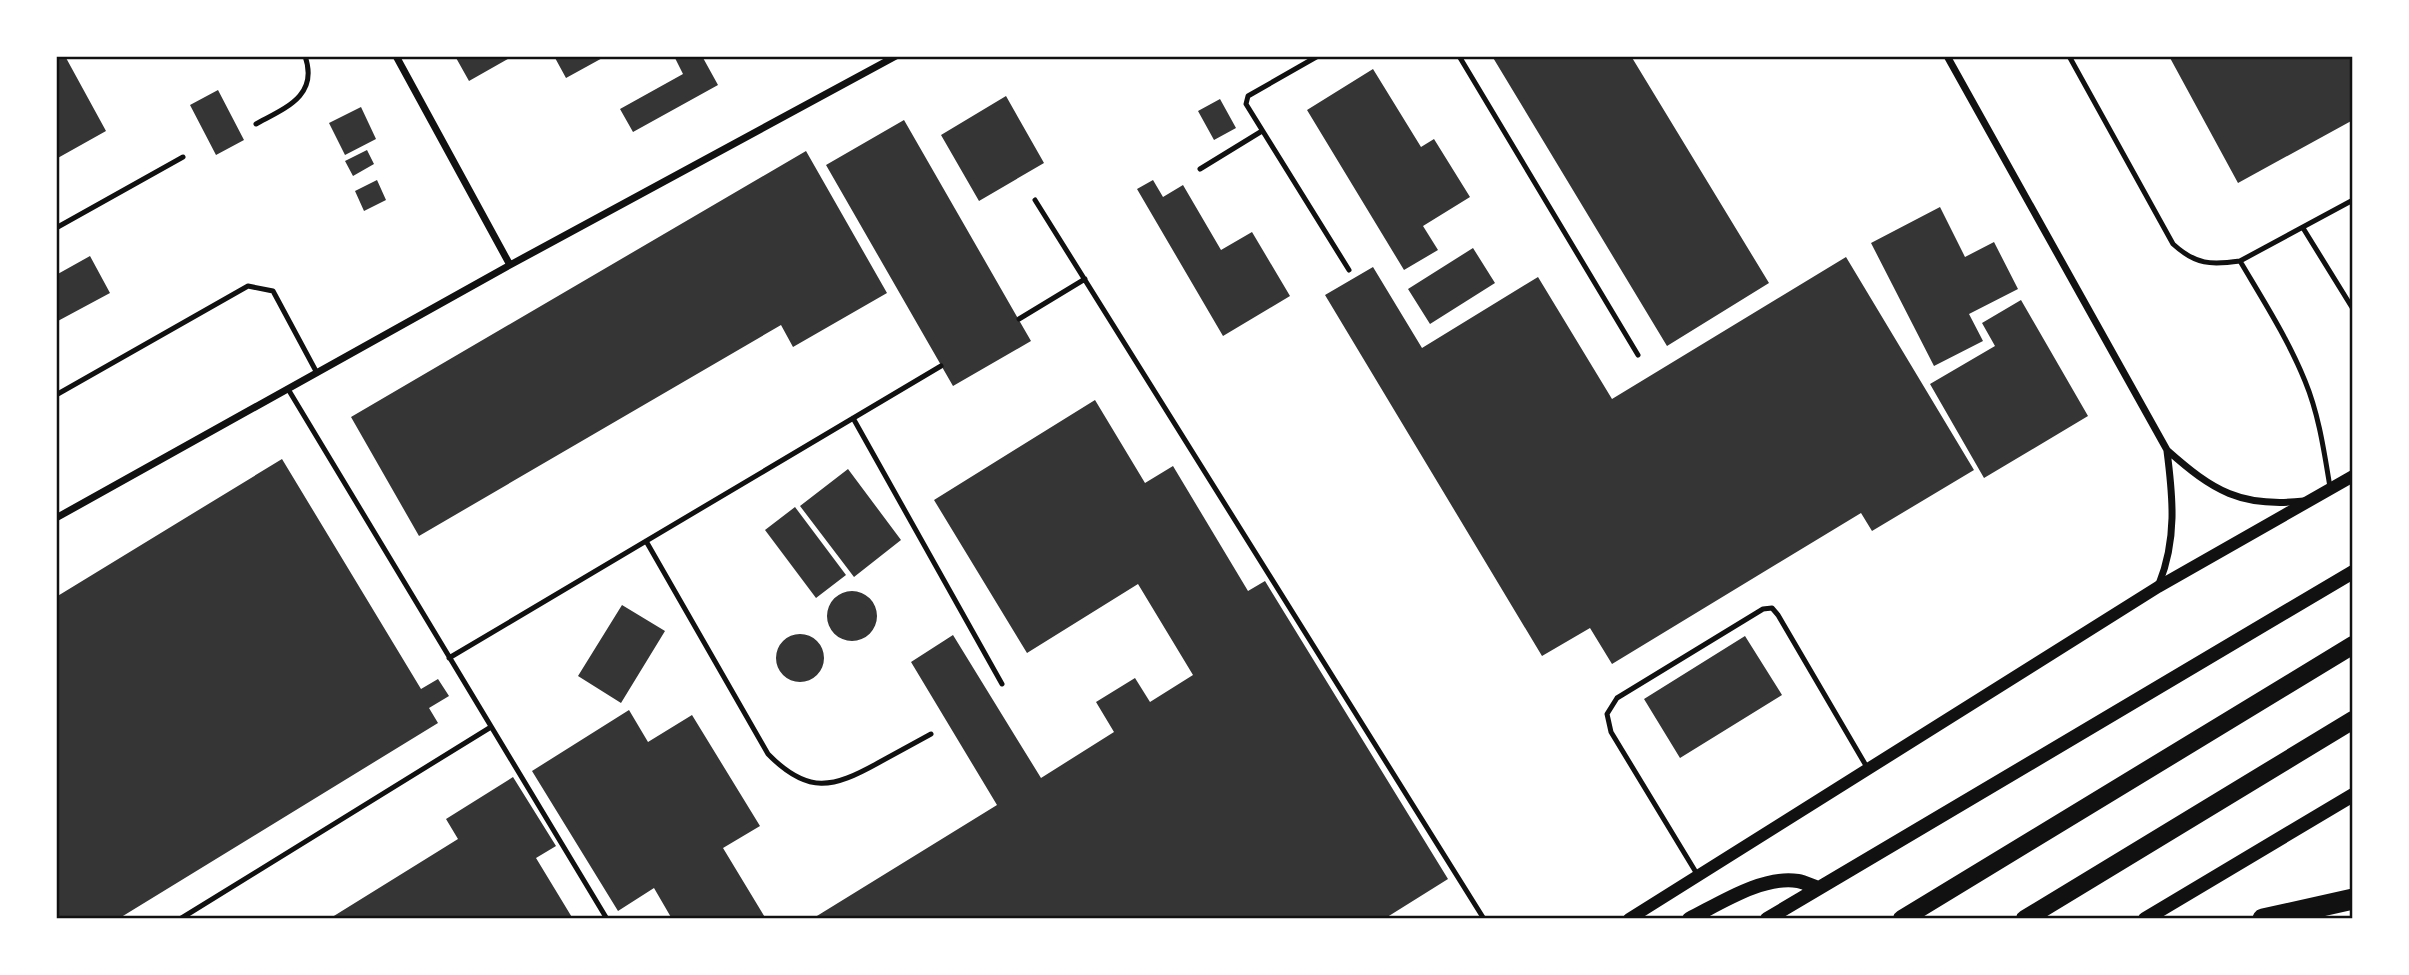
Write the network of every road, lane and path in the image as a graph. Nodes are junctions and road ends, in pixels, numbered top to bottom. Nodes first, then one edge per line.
1 (305, 56) edge
2 (396, 56) edge
3 (896, 56) edge
4 (1318, 56) edge
5 (1459, 56) edge
6 (1947, 56) edge
7 (2069, 56) edge
8 (256, 124) dead end
9 (1262, 131) junction
10 (183, 157) dead end
11 (1200, 169) dead end
12 (1035, 200) dead end
13 (2353, 200) edge
14 (56, 228) edge
15 (2303, 228) junction
16 (2240, 261) junction
17 (510, 265) junction
18 (1349, 270) dead end
19 (1085, 279) junction
20 (2353, 309) edge
21 (1018, 319) dead end
22 (1638, 355) dead end
23 (941, 366) dead end
24 (317, 373) junction
25 (288, 389) junction
26 (56, 395) edge
27 (853, 418) junction
28 (2167, 450) junction
29 (2353, 476) edge
30 (2330, 489) junction
31 (2309, 500) junction
32 (56, 519) edge
33 (646, 541) junction
34 (2353, 572) edge
35 (2158, 587) junction
36 (2353, 645) edge
37 (449, 658) junction
38 (1002, 684) dead end
39 (2353, 720) edge
40 (491, 727) junction
41 (930, 734) dead end
42 (1868, 769) junction
43 (2353, 795) edge
44 (1698, 875) junction
45 (1818, 888) junction
46 (2353, 899) edge
47 (180, 919) edge
48 (607, 919) edge
49 (1484, 919) edge
50 (1629, 919) edge
51 (1689, 919) edge
52 (1768, 919) edge
53 (1902, 919) edge
54 (2025, 919) edge
55 (2146, 919) edge
56 (2263, 919) edge

1 - 8 lane
2 - 17 street
3 - 17 street
4 - 9 lane
5 - 22 lane
6 - 28 street
7 - 16 lane
9 - 11 lane
9 - 18 lane
10 - 14 lane
12 - 19 lane
13 - 15 lane
15 - 16 lane
15 - 20 lane
16 - 30 lane
17 - 24 street
19 - 21 lane
19 - 49 lane
23 - 27 lane
24 - 25 street
24 - 26 lane
25 - 32 street
25 - 37 lane
27 - 33 lane
27 - 38 lane
28 - 31 street
28 - 35 street
29 - 30 street
30 - 31 street
31 - 35 street
33 - 37 lane
33 - 41 lane
34 - 45 main road
35 - 42 street
36 - 53 main road
37 - 40 lane
39 - 54 main road
40 - 47 lane
40 - 48 lane
42 - 44 street
42 - 44 lane
43 - 55 main road
44 - 50 street
45 - 51 main road
45 - 52 main road
46 - 56 highway

